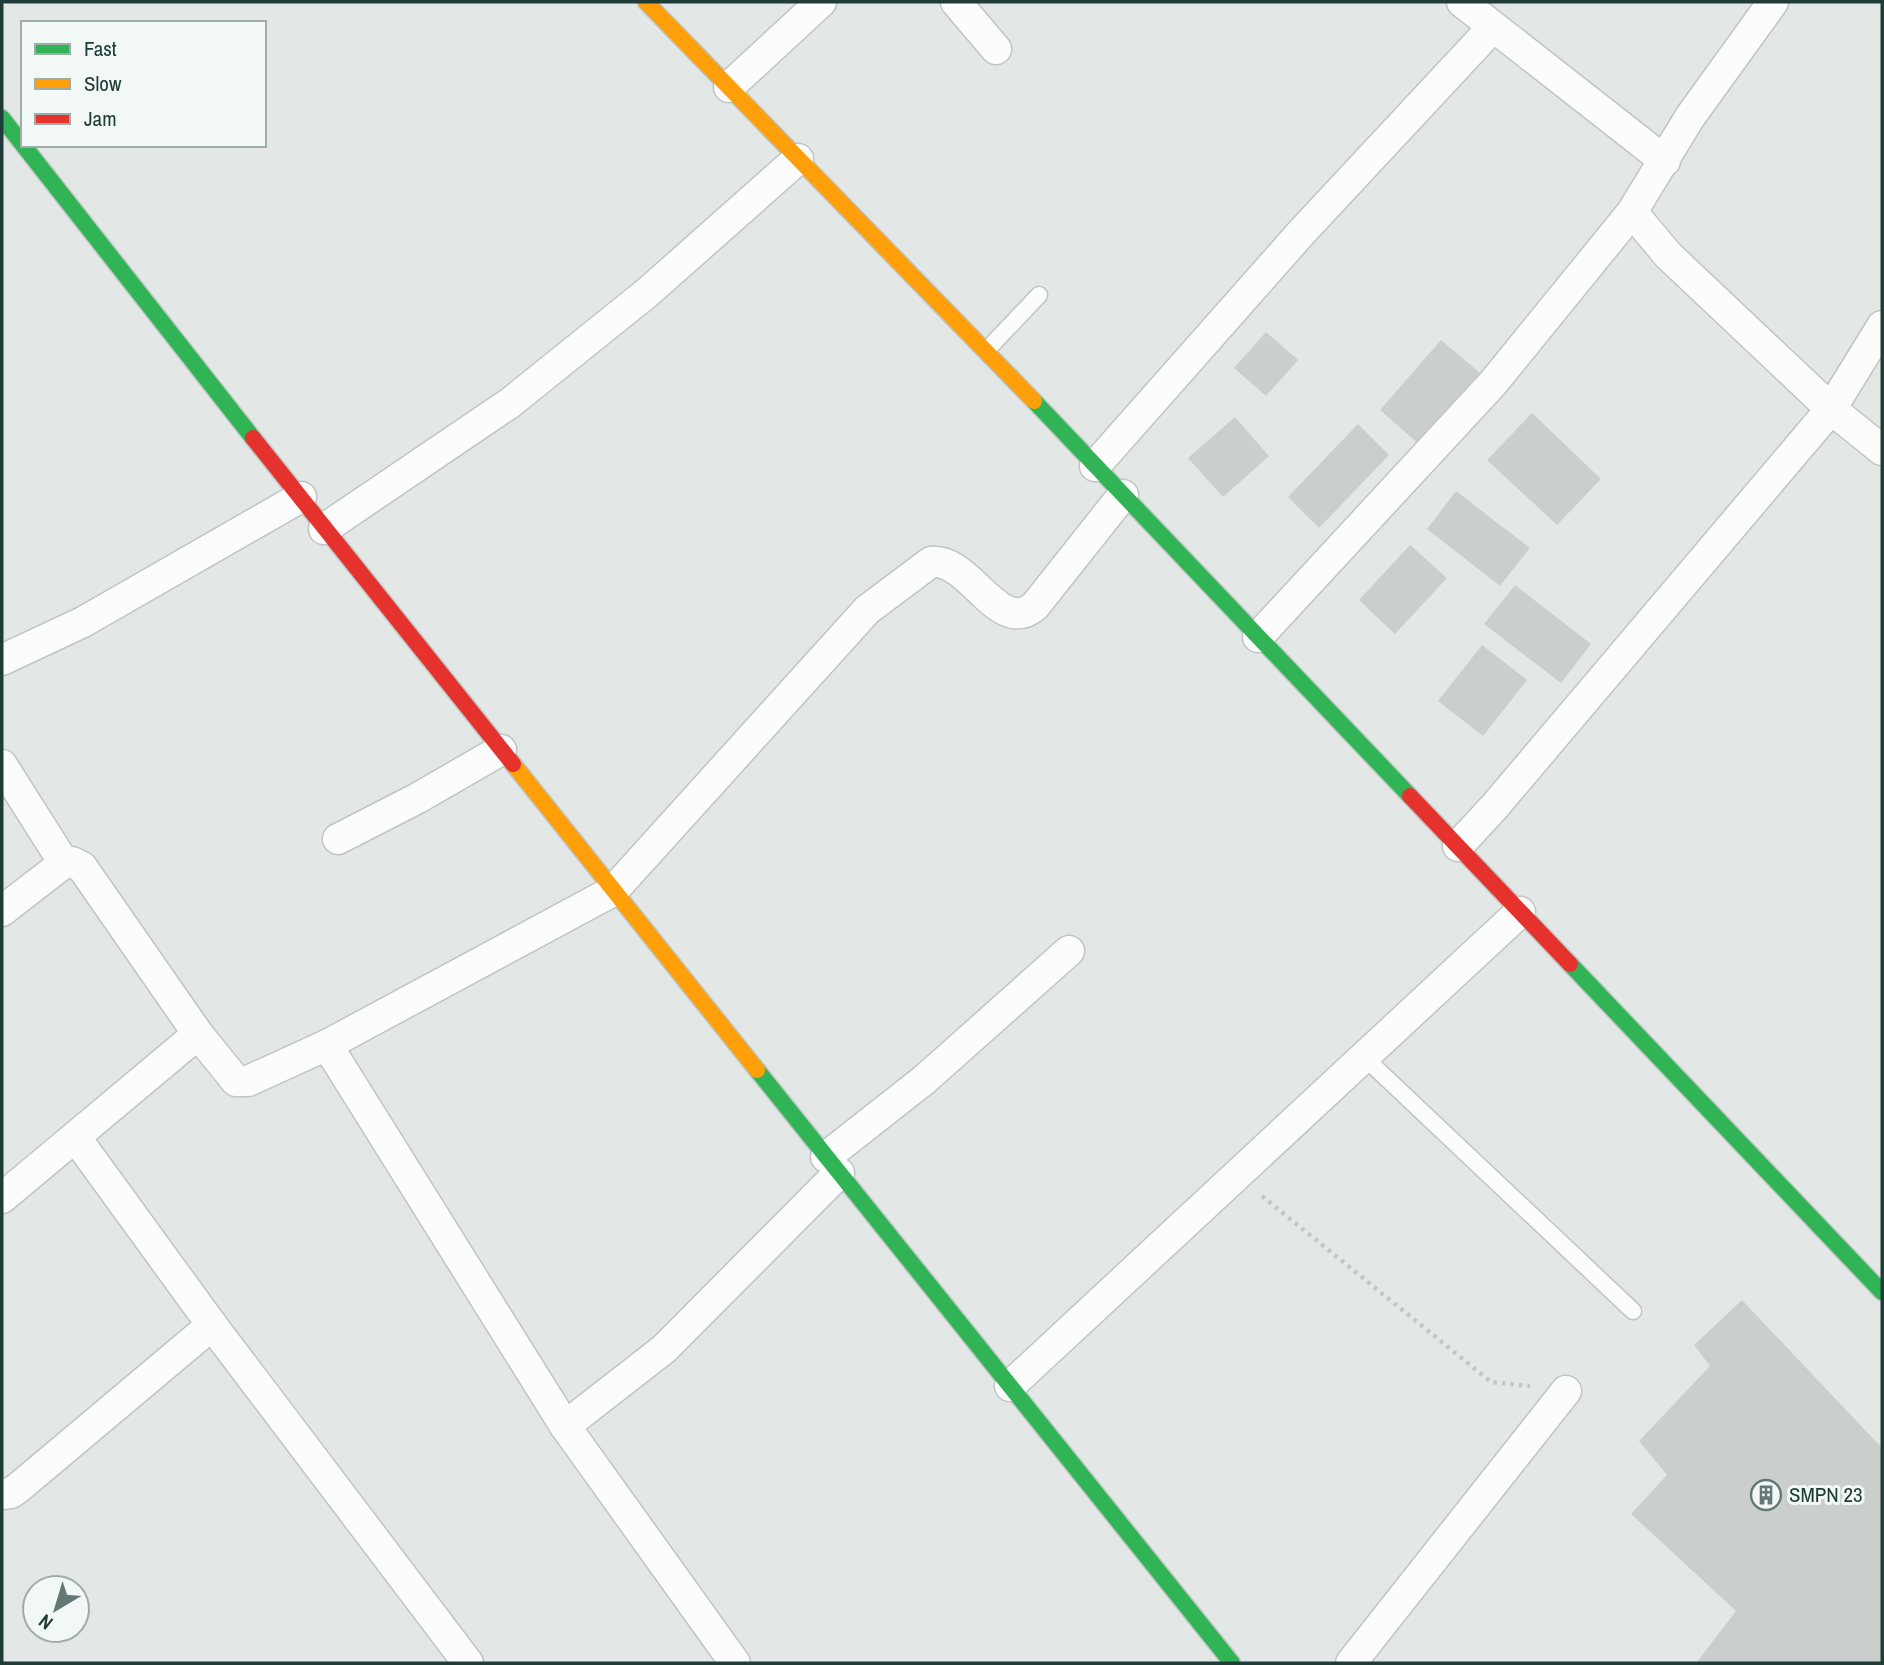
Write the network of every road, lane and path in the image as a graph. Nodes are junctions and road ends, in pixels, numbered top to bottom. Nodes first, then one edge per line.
1 (646, 2) edge
2 (821, 2) edge
3 (956, 2) edge
4 (1462, 2) edge
5 (1773, 2) edge
6 (1493, 27) junction
7 (996, 49) dead end
8 (735, 82) junction
9 (2, 118) edge
10 (21, 142) edge
11 (25, 147) edge
12 (798, 159) junction
13 (1665, 161) junction
14 (1633, 212) junction
15 (1039, 295) dead end
16 (1882, 326) edge
17 (990, 347) junction
18 (1831, 409) junction
19 (1882, 450) edge
20 (1099, 461) junction
21 (1123, 495) junction
22 (301, 498) junction
23 (336, 522) junction
24 (1263, 632) junction
25 (2, 660) edge
26 (501, 750) junction
27 (2, 765) edge
28 (338, 839) dead end
29 (1464, 839) junction
30 (64, 863) junction
31 (622, 880) junction
32 (2, 911) edge
33 (1520, 912) junction
34 (1069, 951) dead end
35 (198, 1034) junction
36 (327, 1045) junction
37 (1364, 1057) junction
38 (76, 1138) junction
39 (833, 1165) junction
40 (1236, 1176) junction
41 (2, 1198) edge
42 (1882, 1292) edge
43 (1633, 1311) dead end
44 (212, 1325) junction
45 (1020, 1377) junction
46 (1566, 1391) joint
47 (565, 1426) junction
48 (2, 1494) edge
49 (468, 1663) edge
50 (735, 1663) edge
51 (1232, 1663) edge
52 (1351, 1663) edge

1 - 8 street
2 - 8 street
3 - 7 street
4 - 6 street
5 - 13 street
6 - 13 street
6 - 20 street
8 - 12 street
9 - 10 street
11 - 22 street
12 - 17 street
12 - 23 street
13 - 14 street
14 - 18 street
14 - 24 street
15 - 17 lane
16 - 18 street
17 - 20 street
18 - 19 street
18 - 29 street
20 - 21 street
21 - 24 street
21 - 31 street
22 - 23 street
22 - 25 street
23 - 26 street
24 - 29 street
26 - 28 street
26 - 31 street
27 - 30 street
29 - 33 street
30 - 32 street
30 - 35 street
31 - 36 street
31 - 39 street
33 - 37 street
33 - 42 street
34 - 39 street
35 - 36 street
35 - 38 street
36 - 47 street
37 - 40 street
37 - 43 lane
38 - 41 street
38 - 44 street
39 - 45 street
39 - 47 street
40 - 45 street
40 - 46 path
44 - 48 street
44 - 49 street
45 - 51 street
46 - 52 street
47 - 50 street

